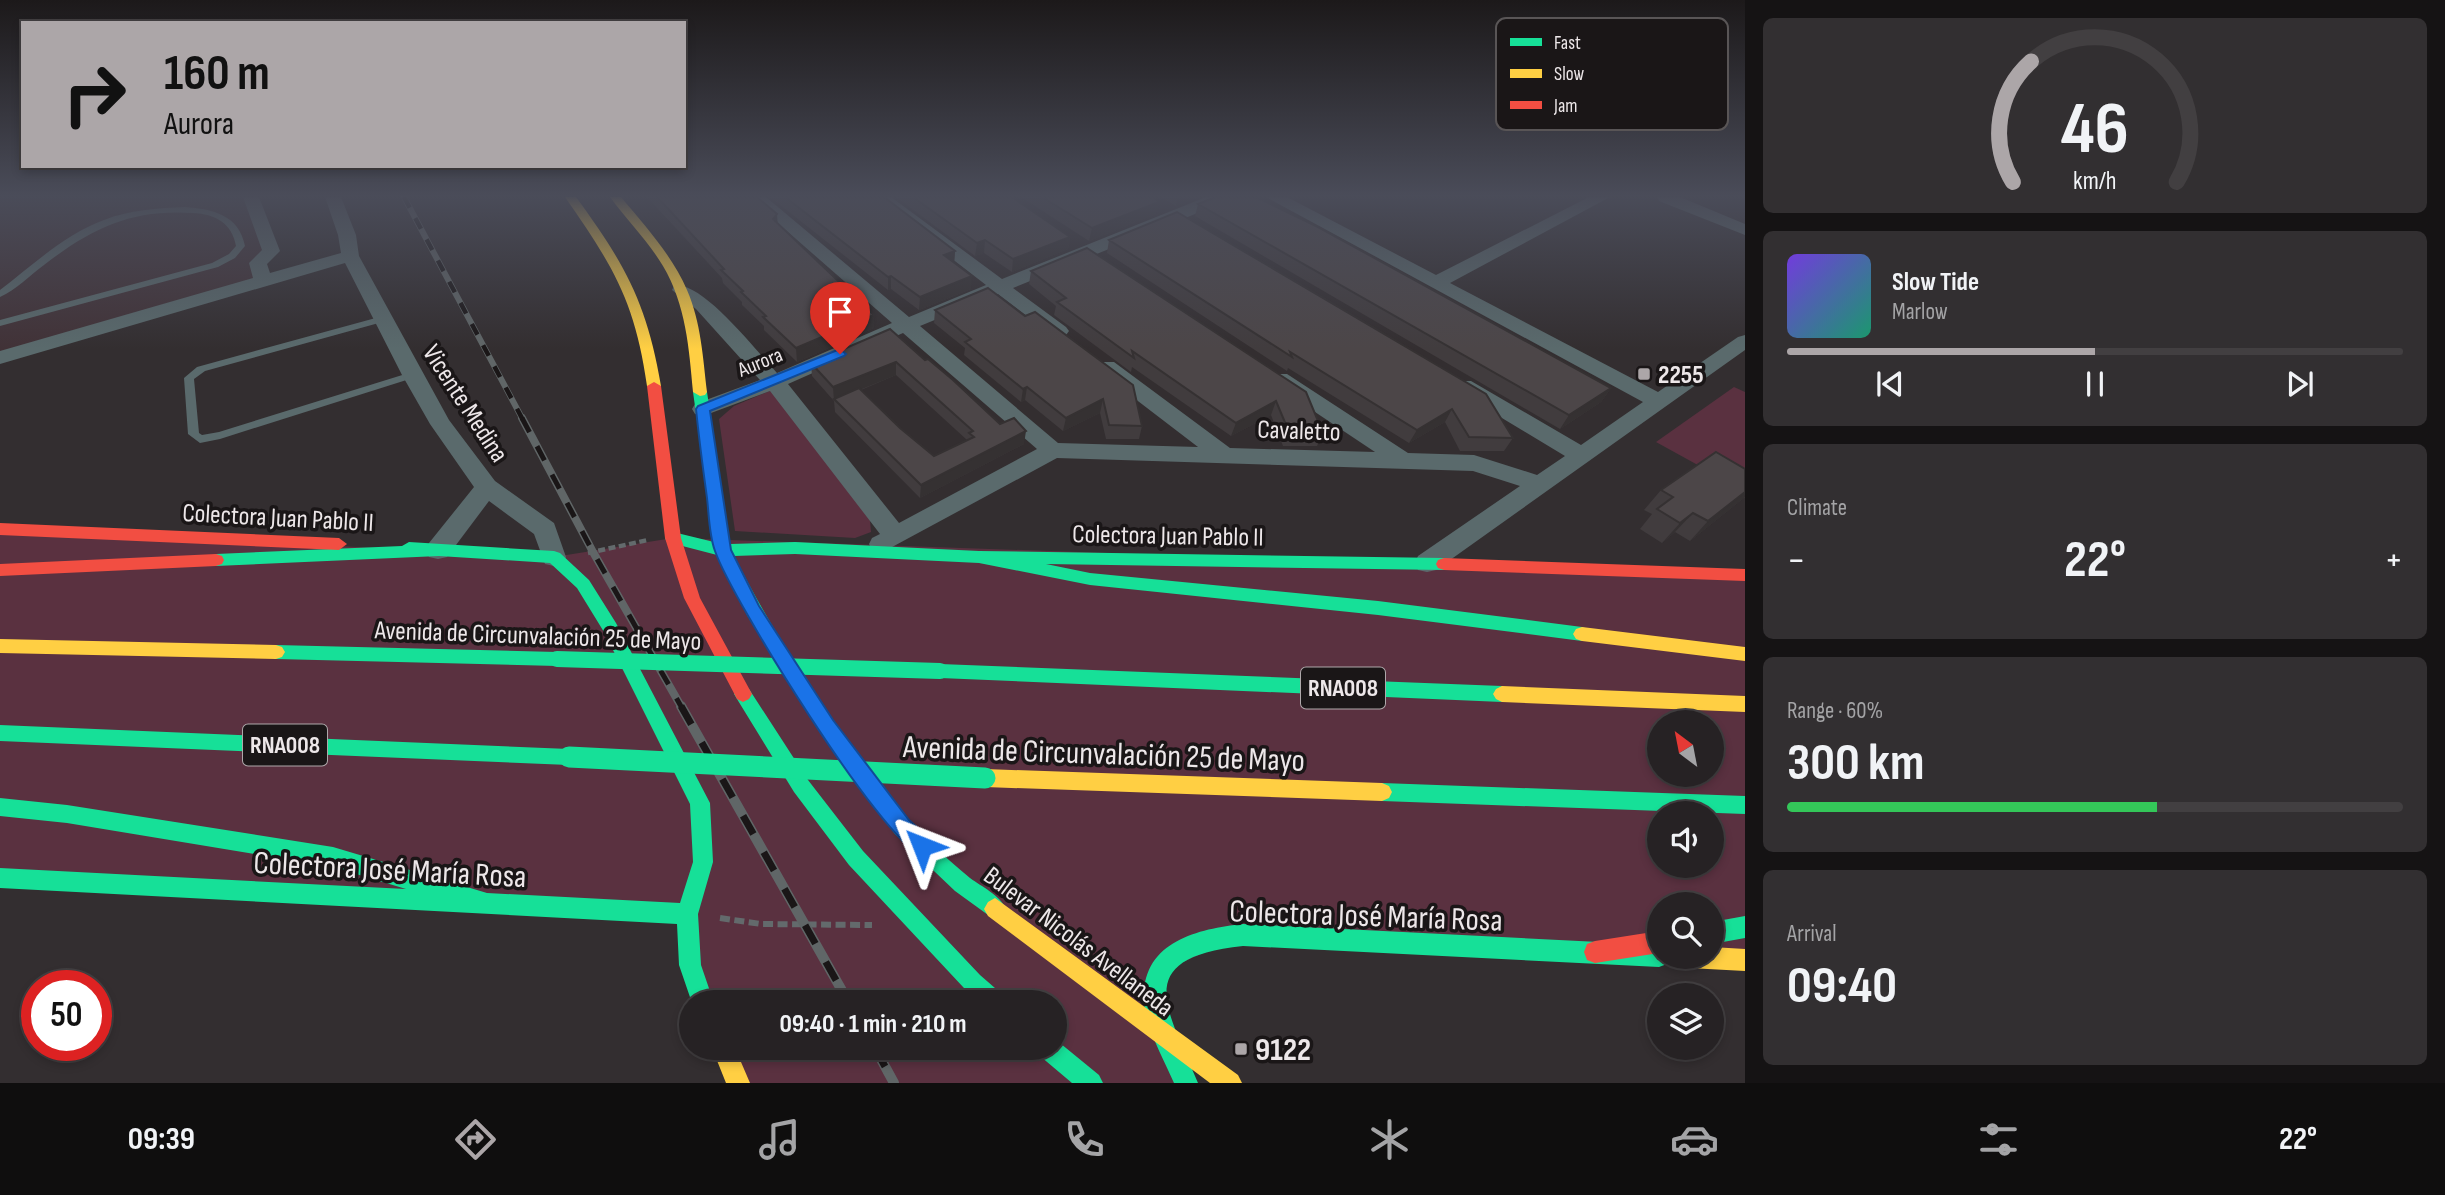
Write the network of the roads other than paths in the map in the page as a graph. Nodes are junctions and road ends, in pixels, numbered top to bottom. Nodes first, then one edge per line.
1 (64, 248) edge
2 (240, 248) edge
3 (270, 248) edge
4 (349, 248) edge
5 (607, 248) edge
6 (655, 248) edge
7 (815, 248) edge
8 (947, 248) edge
9 (1082, 248) edge
10 (1096, 248) edge
11 (1369, 248) edge
12 (1504, 248) edge
13 (1087, 251) junction
14 (350, 256) junction
15 (1110, 266) edge
16 (262, 280) junction
17 (1436, 283) junction
18 (1000, 287) junction
19 (681, 290) junction
20 (0, 294) edge
21 (383, 319) junction
22 (0, 323) edge
23 (905, 325) junction
24 (1745, 341) edge
25 (1075, 343) edge
26 (0, 358) edge
27 (1096, 359) edge
28 (1268, 371) edge
29 (412, 375) junction
30 (1450, 378) edge
31 (774, 382) junction
32 (1659, 401) junction
33 (703, 409) junction
34 (1052, 450) junction
35 (1224, 455) junction
36 (1581, 455) junction
37 (1404, 461) junction
38 (1540, 484) junction
39 (487, 487) junction
40 (0, 529) edge
41 (896, 536) junction
42 (673, 538) junction
43 (438, 550) junction
44 (723, 550) junction
45 (866, 553) junction
46 (979, 556) junction
47 (554, 557) junction
48 (1427, 563) junction
49 (0, 569) edge
50 (1745, 575) edge
51 (0, 646) edge
52 (1745, 654) edge
53 (1745, 704) edge
54 (0, 733) edge
55 (1745, 805) edge
56 (0, 807) edge
57 (0, 878) edge
58 (481, 901) junction
59 (687, 914) junction
60 (1745, 928) edge
61 (1724, 931) edge
62 (1647, 944) edge
63 (1595, 952) junction
64 (1647, 955) edge
65 (1724, 959) edge
66 (1745, 960) edge
67 (699, 990) edge
68 (980, 990) edge
69 (1168, 1038) junction
70 (728, 1060) edge
71 (1063, 1060) edge
72 (738, 1083) edge
73 (1091, 1083) edge
74 (1186, 1083) edge
75 (1230, 1083) edge

1 - 20 lane
2 - 22 lane
3 - 16 street
4 - 14 street, Vicente Medina
5 - 42 main road
6 - 19 main road, Bulevar Nicolás Avellaneda
7 - 23 street
8 - 18 street
9 - 13 street
10 - 13 street, Aurora
11 - 17 street
12 - 17 street
13 - 15 street
13 - 18 street, Aurora
14 - 16 street
14 - 21 street, Vicente Medina
16 - 26 street
17 - 32 street
18 - 23 street, Aurora
18 - 25 street
19 - 31 street
19 - 33 main road, Bulevar Nicolás Avellaneda
21 - 29 street, Vicente Medina
21 - 29 lane
23 - 31 street, Aurora
23 - 34 street
24 - 32 street
27 - 35 street
28 - 37 street
29 - 39 street, Vicente Medina
30 - 36 street
31 - 33 street, Aurora
31 - 41 street
32 - 36 street
33 - 44 main road, Bulevar Nicolás Avellaneda
34 - 35 street, Cavaletto
34 - 41 street
35 - 37 street, Cavaletto
36 - 38 street
37 - 38 street, Cavaletto
38 - 48 street
39 - 43 street
39 - 47 street, Vicente Medina
40 - 43 main road, Colectora Juan Pablo II
41 - 45 street
42 - 44 main road, Colectora Juan Pablo II
42 - 68 main road
43 - 47 main road, Colectora Juan Pablo II
43 - 49 main road
44 - 45 main road, Colectora Juan Pablo II
44 - 69 main road, Bulevar Nicolás Avellaneda
45 - 46 main road, Colectora Juan Pablo II
46 - 48 main road, Colectora Juan Pablo II
46 - 52 main road
47 - 59 main road, Vicente Medina
48 - 50 main road, Colectora Juan Pablo II
51 - 53 main road, Avenida de Circunvalación 25 de Mayo / RNA008, bridge
54 - 55 main road, Avenida de Circunvalación 25 de Mayo / RNA008, bridge
56 - 58 main road
57 - 58 main road, Colectora José María Rosa
58 - 59 main road, Colectora José María Rosa
59 - 67 main road
60 - 61 main road
62 - 63 main road
63 - 64 main road, Colectora José María Rosa
63 - 69 main road, Colectora José María Rosa
65 - 66 main road
69 - 74 main road, Colectora José María Rosa
69 - 75 main road, Bulevar Nicolás Avellaneda
70 - 72 main road
71 - 73 main road

